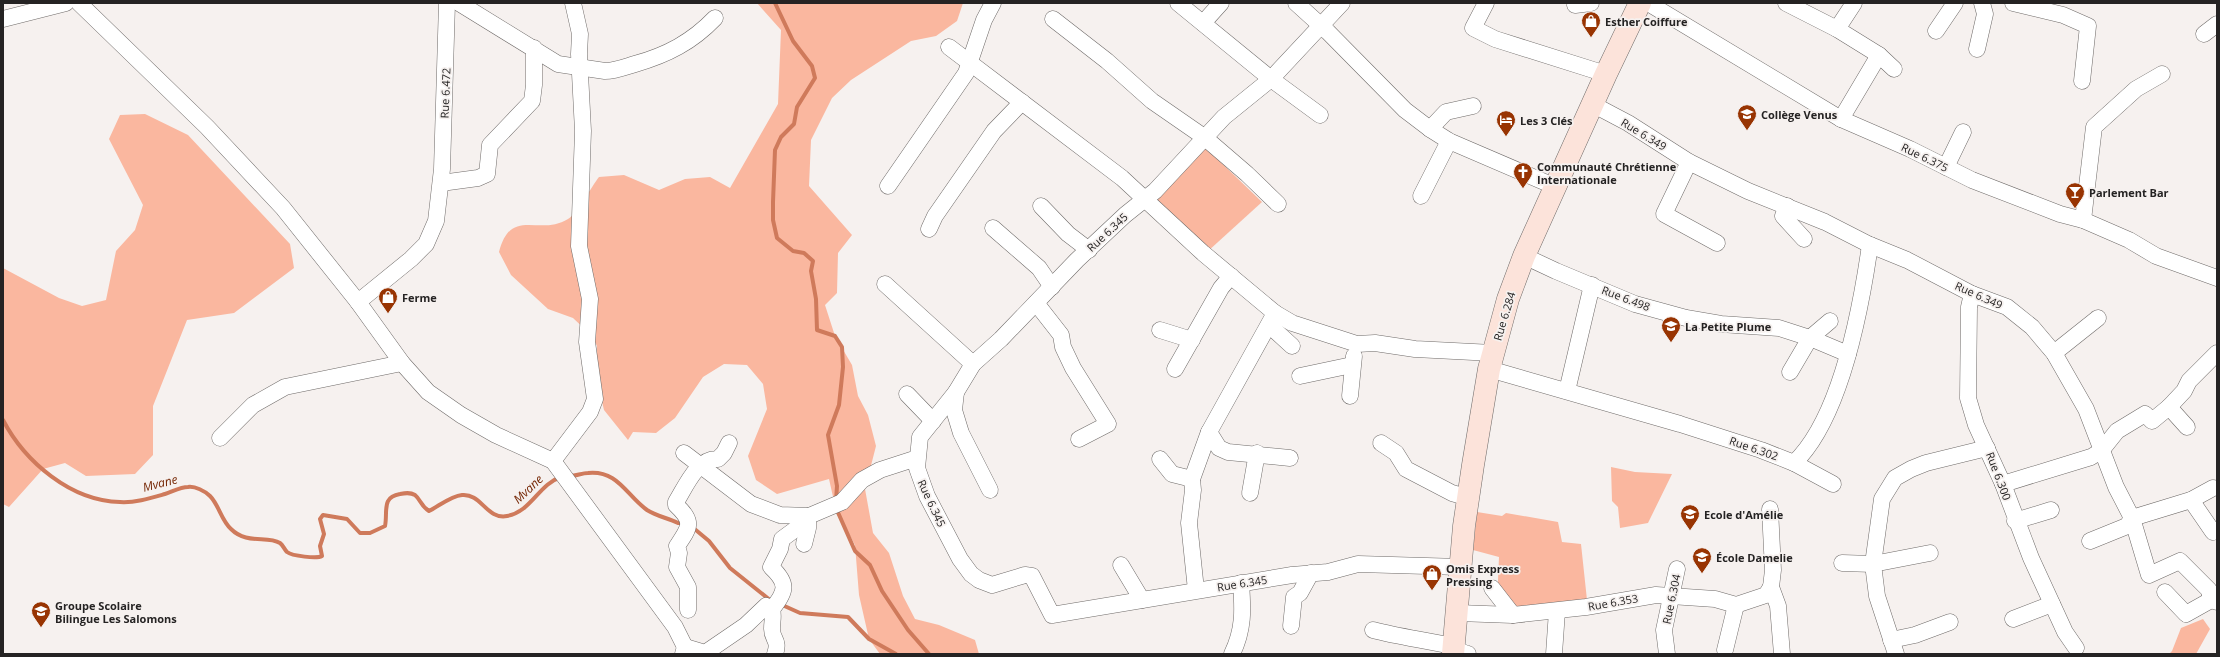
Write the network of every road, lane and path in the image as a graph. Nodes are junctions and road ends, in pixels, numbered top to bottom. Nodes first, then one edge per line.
1 (66, 3) edge
2 (80, 3) edge
3 (447, 3) edge
4 (459, 3) edge
5 (573, 3) edge
6 (993, 3) edge
7 (1178, 3) edge
8 (1221, 3) edge
9 (1296, 3) edge
10 (1342, 3) edge
11 (1486, 3) edge
12 (1591, 3) edge
13 (1640, 3) edge
14 (1648, 3) edge
15 (1786, 3) edge
16 (1854, 3) edge
17 (1955, 3) edge
18 (1982, 3) edge
19 (2013, 3) edge
20 (1575, 5) dead end
21 (715, 18) dead end
22 (3, 19) edge
23 (1053, 19) dead end
24 (1203, 23) junction
25 (2217, 24) edge
26 (1321, 25) junction
27 (1837, 29) junction
28 (1936, 31) dead end
29 (2204, 34) dead end
30 (534, 48) junction
31 (1977, 49) dead end
32 (1879, 55) junction
33 (580, 62) junction
34 (968, 68) junction
35 (1894, 69) dead end
36 (1606, 74) junction
37 (2162, 74) dead end
38 (1271, 79) junction
39 (2082, 81) dead end
40 (1022, 102) junction
41 (1592, 104) junction
42 (1473, 106) dead end
43 (1320, 115) dead end
44 (1841, 119) junction
45 (1430, 129) junction
46 (1963, 132) dead end
47 (1204, 137) junction
48 (1449, 141) junction
49 (1689, 162) junction
50 (1946, 167) junction
51 (441, 183) junction
52 (888, 186) dead end
53 (1556, 187) junction
54 (1421, 196) dead end
55 (1144, 200) junction
56 (1278, 204) dead end
57 (1041, 206) dead end
58 (1787, 206) junction
59 (2084, 220) junction
60 (993, 228) dead end
61 (929, 229) dead end
62 (1804, 239) dead end
63 (1717, 243) dead end
64 (1870, 245) junction
65 (1089, 250) junction
66 (1524, 256) junction
67 (1231, 276) junction
68 (2217, 278) edge
69 (885, 284) dead end
70 (1592, 285) junction
71 (1052, 287) junction
72 (1972, 294) junction
73 (358, 302) junction
74 (1036, 303) junction
75 (2098, 318) dead end
76 (1272, 319) junction
77 (1830, 321) dead end
78 (1160, 330) dead end
79 (1810, 338) junction
80 (1192, 340) junction
81 (1357, 344) junction
82 (1292, 346) dead end
83 (2054, 353) junction
84 (2217, 353) edge
85 (1848, 354) junction
86 (1491, 361) junction
87 (402, 362) junction
88 (973, 364) junction
89 (1352, 365) junction
90 (1175, 369) dead end
91 (1790, 372) dead end
92 (1300, 376) dead end
93 (1567, 390) junction
94 (956, 392) junction
95 (907, 394) dead end
96 (1350, 396) dead end
97 (2169, 407) junction
98 (933, 421) junction
99 (2187, 427) dead end
100 (1209, 432) junction
101 (220, 438) dead end
102 (1079, 439) dead end
103 (729, 443) dead end
104 (1381, 443) dead end
105 (1987, 448) junction
106 (2101, 450) junction
107 (684, 453) dead end
108 (1257, 454) junction
109 (917, 458) junction
110 (1290, 458) dead end
111 (1160, 459) dead end
112 (553, 461) junction
113 (1794, 463) junction
114 (701, 465) junction
115 (1192, 479) junction
116 (1833, 484) dead end
117 (2003, 484) junction
118 (2213, 488) dead end
119 (990, 490) dead end
120 (1250, 493) dead end
121 (1469, 498) junction
122 (2192, 500) junction
123 (1770, 509) dead end
124 (2051, 510) dead end
125 (809, 518) junction
126 (2132, 518) junction
127 (2015, 521) junction
128 (2217, 530) edge
129 (2090, 541) dead end
130 (804, 544) dead end
131 (1930, 554) dead end
132 (1842, 563) dead end
133 (1873, 564) junction
134 (1120, 565) dead end
135 (1461, 567) junction
136 (1677, 569) dead end
137 (1310, 573) junction
138 (1241, 583) junction
139 (1492, 588) dead end
140 (1196, 590) junction
141 (1769, 591) junction
142 (2165, 592) dead end
143 (1671, 595) junction
144 (1142, 600) junction
145 (2214, 601) edge
146 (2052, 604) junction
147 (1736, 605) junction
148 (772, 609) junction
149 (688, 610) dead end
150 (1557, 611) junction
151 (1458, 613) junction
152 (1513, 615) junction
153 (2013, 619) dead end
154 (1950, 622) dead end
155 (1291, 626) dead end
156 (1373, 630) dead end
157 (1894, 647) edge
158 (2076, 648) dead end
159 (1725, 650) dead end
160 (684, 651) edge
161 (1458, 652) edge
162 (705, 654) edge
163 (775, 654) edge
164 (1232, 654) edge
165 (1554, 654) edge
166 (1667, 654) edge
167 (1782, 654) edge

1 - 22 street
2 - 73 street
3 - 51 street, Rue 6.472
4 - 30 street
5 - 33 street
6 - 34 street
7 - 24 street
8 - 24 street
9 - 26 street
10 - 26 street, Rue 6.345
11 - 36 street
12 - 20 street
13 - 36 street, Rue 6.284
14 - 44 street, Rue 6.375
15 - 27 street
16 - 27 street
17 - 28 street
18 - 31 street
19 - 39 street
21 - 33 street
23 - 47 street
24 - 38 street
25 - 29 street
26 - 38 street, Rue 6.345
26 - 45 street
27 - 32 street
30 - 33 street
30 - 51 street
32 - 35 street
32 - 44 street
33 - 112 street
34 - 40 street
34 - 52 street
36 - 41 street, Rue 6.284
37 - 59 street
38 - 43 street
38 - 47 street, Rue 6.345
40 - 55 street
40 - 61 street
41 - 49 street, Rue 6.349
41 - 53 street, Rue 6.284
42 - 45 street
44 - 50 street, Rue 6.375
45 - 48 street
46 - 50 street
47 - 55 street, Rue 6.345
47 - 56 street
48 - 53 street
48 - 54 street
49 - 58 street, Rue 6.349
49 - 63 street
50 - 59 street, Rue 6.375
51 - 73 street, Rue 6.472
53 - 66 street, Rue 6.284
55 - 65 street, Rue 6.345
55 - 67 street
57 - 65 street
58 - 62 street
58 - 64 street, Rue 6.349
59 - 68 street, Rue 6.375
60 - 71 street
64 - 72 street, Rue 6.349
64 - 85 street
65 - 71 street, Rue 6.345
66 - 70 street, Rue 6.498
66 - 86 street, Rue 6.284
67 - 76 street
67 - 80 street
69 - 88 street
70 - 79 street, Rue 6.498
70 - 93 street
71 - 74 street, Rue 6.345
72 - 83 street, Rue 6.349
72 - 105 street, Rue 6.300
73 - 87 street
74 - 88 street, Rue 6.345
74 - 102 street
75 - 83 street
76 - 81 street, Rue 6.302
76 - 82 street
76 - 100 street
77 - 79 street
78 - 80 street
79 - 85 street, Rue 6.498
79 - 91 street
80 - 90 street
81 - 86 street, Rue 6.302
81 - 89 street
83 - 106 street, Rue 6.349
84 - 97 street
85 - 113 street
86 - 93 street, Rue 6.302
86 - 121 street, Rue 6.284
87 - 101 street
87 - 112 street
88 - 94 street, Rue 6.345
89 - 92 street
89 - 96 street
93 - 113 street, Rue 6.302
94 - 98 street, Rue 6.345
94 - 119 street
95 - 98 street
97 - 99 street
97 - 106 street
98 - 109 street, Rue 6.345
100 - 108 street
100 - 115 street
103 - 114 street
104 - 121 street
105 - 117 street, Rue 6.300
105 - 133 street
106 - 117 street
106 - 126 street, Rue 6.349
107 - 114 street
108 - 110 street
108 - 120 street
109 - 125 street
109 - 144 street, Rue 6.345
111 - 115 street
112 - 160 street
113 - 116 street, Rue 6.302
114 - 125 street
114 - 149 street
115 - 140 street
117 - 127 street, Rue 6.300
118 - 122 street
121 - 135 street, Rue 6.284
122 - 126 street
122 - 128 street
123 - 141 street
124 - 127 street
125 - 130 street
125 - 148 street
126 - 129 street
126 - 145 street, Rue 6.349
127 - 146 street, Rue 6.300
131 - 133 street
132 - 133 street
133 - 157 street
134 - 144 street
135 - 137 street, Rue 6.345
135 - 151 street, Rue 6.284
136 - 143 street, Rue 6.304
137 - 138 street, Rue 6.345
137 - 155 street
138 - 140 street, Rue 6.345
138 - 164 street
139 - 152 street
140 - 144 street, Rue 6.345
141 - 147 street
141 - 167 street
142 - 145 street
143 - 147 street, Rue 6.353
143 - 150 street, Rue 6.353
143 - 166 street, Rue 6.304
146 - 153 street
146 - 158 street, Rue 6.300
147 - 159 street
148 - 162 street
148 - 163 street
150 - 152 street, Rue 6.353
150 - 165 street
151 - 152 street, Rue 6.353
151 - 161 street, Rue 6.284
154 - 157 street
156 - 161 street
160 - 162 street

